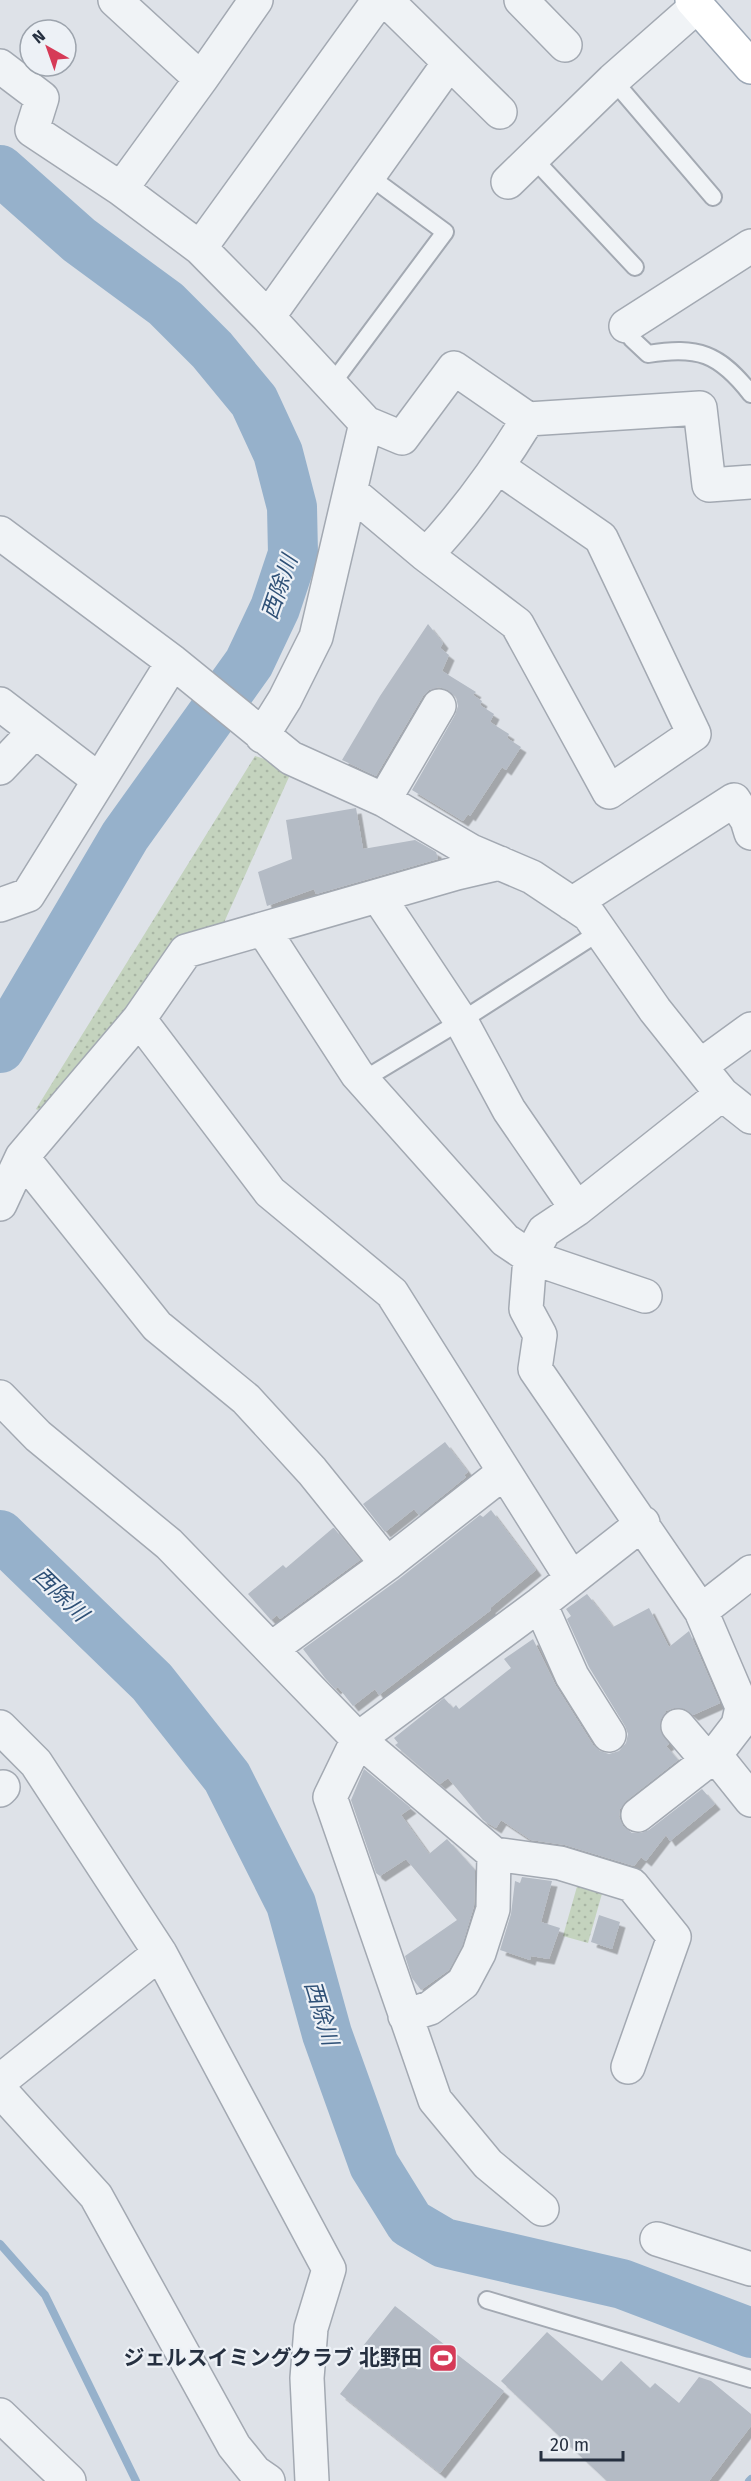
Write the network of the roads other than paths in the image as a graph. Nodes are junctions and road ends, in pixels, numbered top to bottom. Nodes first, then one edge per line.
1 (115, 0) edge
2 (256, 0) edge
3 (379, 0) edge
4 (386, 0) edge
5 (521, 0) edge
6 (694, 3) edge
7 (565, 45) dead end
8 (449, 63) junction
9 (0, 66) edge
10 (751, 67) edge
11 (201, 79) junction
12 (613, 80) junction
13 (500, 112) dead end
14 (533, 158) junction
15 (369, 176) junction
16 (507, 182) dead end
17 (121, 189) junction
18 (713, 197) dead end
19 (751, 246) edge
20 (200, 248) junction
21 (634, 267) dead end
22 (268, 317) junction
23 (626, 326) joint
24 (331, 385) junction
25 (751, 394) edge
26 (528, 419) junction
27 (366, 423) junction
28 (498, 467) junction
29 (751, 482) edge
30 (351, 492) junction
31 (1, 535) edge
32 (426, 555) junction
33 (181, 668) junction
34 (0, 704) edge
35 (440, 706) dead end
36 (254, 729) junction
37 (35, 731) junction
38 (0, 768) edge
39 (99, 780) junction
40 (384, 800) junction
41 (751, 833) edge
42 (500, 863) junction
43 (378, 896) junction
44 (572, 903) junction
45 (0, 905) edge
46 (263, 929) junction
47 (601, 931) junction
48 (139, 1019) junction
49 (461, 1021) junction
50 (751, 1029) edge
51 (700, 1066) junction
52 (363, 1080) junction
53 (722, 1094) junction
54 (751, 1117) edge
55 (22, 1157) junction
56 (0, 1204) edge
57 (577, 1209) junction
58 (530, 1257) junction
59 (645, 1296) dead end
60 (0, 1397) edge
61 (504, 1473) junction
62 (643, 1523) junction
63 (387, 1564) junction
64 (751, 1572) edge
65 (572, 1579) junction
66 (540, 1604) junction
67 (701, 1611) junction
68 (271, 1649) junction
69 (746, 1704) edge
70 (678, 1726) dead end
71 (0, 1727) edge
72 (609, 1735) dead end
73 (358, 1739) junction
74 (711, 1758) junction
75 (751, 1800) edge
76 (638, 1815) dead end
77 (494, 1854) junction
78 (160, 1953) junction
79 (405, 2016) junction
80 (628, 2067) dead end
81 (0, 2081) edge
82 (0, 2090) edge
83 (542, 2209) dead end
84 (657, 2239) dead end
85 (751, 2269) edge
86 (487, 2300) dead end
87 (751, 2379) edge
88 (0, 2415) edge
89 (69, 2481) edge
90 (268, 2481) edge
91 (312, 2481) edge

1 - 11 street
2 - 11 street
3 - 20 street
4 - 8 street
5 - 7 street
6 - 10 main road
6 - 12 street
8 - 13 street
8 - 15 street
9 - 17 street
11 - 17 street
12 - 14 street
12 - 18 lane
14 - 16 street
14 - 21 lane
15 - 22 street
15 - 24 lane
17 - 20 street
19 - 23 street
20 - 22 street
22 - 24 street
23 - 25 lane
24 - 27 street
26 - 27 street
26 - 28 street
26 - 29 street
27 - 30 street
28 - 32 street
28 - 32 street
30 - 32 street
30 - 36 street
31 - 33 street
33 - 36 street
33 - 39 street
34 - 37 street
35 - 40 street
36 - 40 street
37 - 38 street
37 - 39 street
39 - 45 street
40 - 42 street
41 - 44 street
42 - 43 street
42 - 44 street
43 - 46 street
43 - 49 street
44 - 47 street
46 - 48 street
46 - 52 street
47 - 49 lane
47 - 51 street
48 - 55 street
48 - 61 street
49 - 52 lane
49 - 57 street
50 - 51 street
51 - 53 street
52 - 58 street
53 - 54 street
53 - 57 street
55 - 56 street
55 - 63 street
57 - 58 street
58 - 59 street
58 - 62 street
60 - 68 street
61 - 63 street
61 - 65 street
62 - 65 street
62 - 67 street
63 - 68 street
64 - 67 street
65 - 66 street
66 - 72 street
66 - 73 street
67 - 69 street
68 - 73 street
69 - 74 street
70 - 74 street
71 - 78 street
73 - 77 street
73 - 79 street
74 - 75 street
74 - 76 street
77 - 79 street
77 - 80 street
78 - 81 street
78 - 91 street
79 - 83 street
82 - 90 street
84 - 85 street
86 - 87 lane
88 - 89 street

